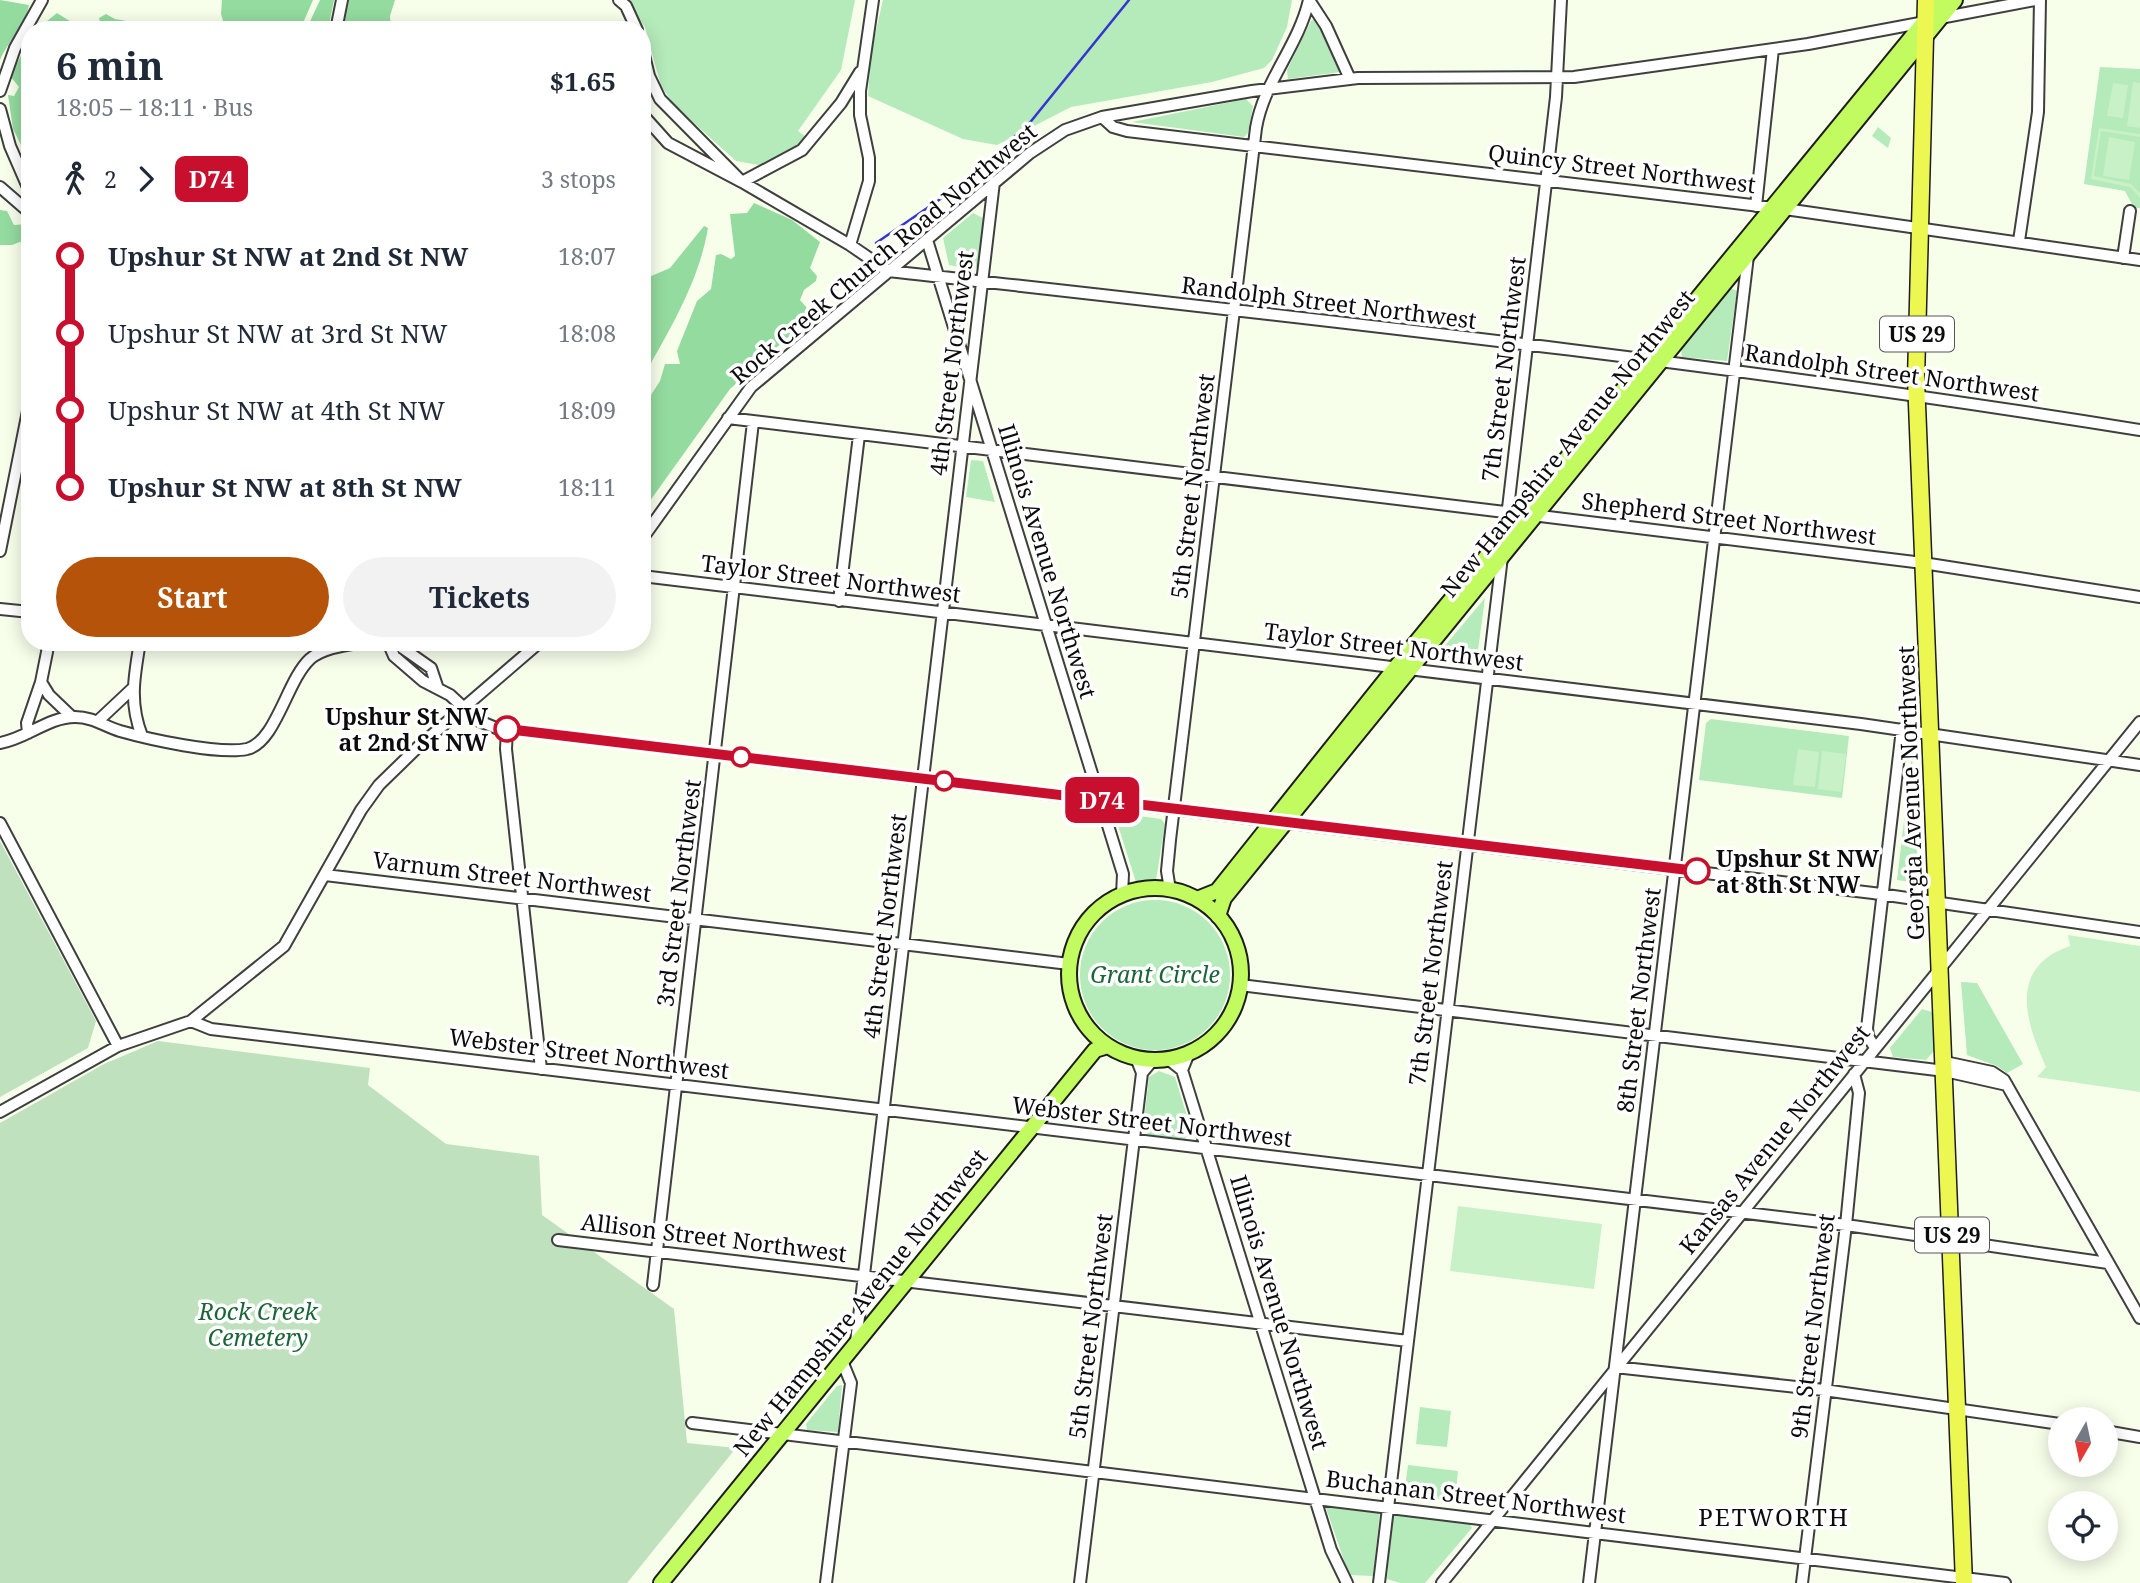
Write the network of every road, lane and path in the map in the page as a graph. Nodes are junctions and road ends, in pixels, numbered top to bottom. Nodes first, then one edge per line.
1 (42, 0) edge
2 (342, 0) edge
3 (619, 0) edge
4 (873, 0) edge
5 (1309, 0) edge
6 (1561, 0) edge
7 (1926, 0) edge
8 (1942, 0) edge
9 (1955, 0) edge
10 (2035, 0) edge
11 (2040, 0) edge
12 (30, 21) edge
13 (338, 21) edge
14 (633, 21) edge
15 (1930, 26) junction
16 (21, 37) edge
17 (1773, 49) junction
18 (860, 72) junction
19 (1558, 77) junction
20 (1350, 79) junction
21 (651, 80) edge
22 (1268, 89) junction
23 (0, 91) edge
24 (0, 109) edge
25 (1102, 117) junction
26 (651, 124) edge
27 (1254, 146) junction
28 (21, 171) edge
29 (1546, 181) junction
30 (994, 182) junction
31 (742, 183) junction
32 (0, 187) edge
33 (21, 205) edge
34 (1771, 207) junction
35 (2130, 211) dead end
36 (1920, 226) junction
37 (927, 240) junction
38 (2019, 241) junction
39 (850, 245) junction
40 (1748, 256) junction
41 (2123, 258) junction
42 (2140, 260) edge
43 (888, 271) junction
44 (939, 277) junction
45 (982, 282) junction
46 (1234, 312) junction
47 (1526, 346) junction
48 (1655, 361) junction
49 (1735, 372) junction
50 (969, 376) junction
51 (1916, 395) junction
52 (728, 418) junction
53 (753, 422) junction
54 (2140, 430) edge
55 (859, 435) junction
56 (21, 446) edge
57 (961, 447) junction
58 (993, 452) junction
59 (1214, 478) junction
60 (1522, 514) junction
61 (651, 526) edge
62 (1505, 535) junction
63 (1715, 538) junction
64 (0, 551) edge
65 (1502, 559) junction
66 (1923, 563) junction
67 (651, 577) edge
68 (734, 588) junction
69 (2140, 597) edge
70 (839, 601) junction
71 (0, 609) edge
72 (21, 611) edge
73 (942, 613) junction
74 (1047, 626) junction
75 (1194, 643) junction
76 (47, 651) edge
77 (138, 651) edge
78 (328, 651) edge
79 (392, 651) edge
80 (407, 651) edge
81 (530, 651) edge
82 (1395, 668) junction
83 (1411, 670) junction
84 (1487, 678) junction
85 (41, 682) junction
86 (437, 686) junction
87 (132, 689) junction
88 (1695, 703) junction
89 (465, 709) junction
90 (72, 717) junction
91 (99, 720) junction
92 (2140, 722) edge
93 (507, 729) junction
94 (1902, 729) junction
95 (27, 733) junction
96 (1930, 733) junction
97 (142, 736) junction
98 (0, 743) edge
99 (716, 754) junction
100 (2109, 760) junction
101 (2140, 765) edge
102 (922, 779) junction
103 (1101, 800) junction
104 (1174, 809) junction
105 (0, 823) edge
106 (1279, 823) junction
107 (1467, 844) junction
108 (1675, 869) junction
109 (325, 875) junction
110 (1170, 890) junction
111 (1883, 894) junction
112 (1122, 895) junction
113 (523, 899) junction
114 (1197, 899) junction
115 (1937, 901) junction
116 (1989, 909) junction
117 (1218, 916) junction
118 (695, 920) junction
119 (2140, 932) edge
120 (903, 944) junction
121 (1069, 964) junction
122 (1940, 968) junction
123 (1240, 985) junction
124 (1447, 1009) junction
125 (191, 1021) junction
126 (1656, 1033) junction
127 (118, 1046) junction
128 (1101, 1048) junction
129 (1875, 1048) junction
130 (1189, 1053) junction
131 (1136, 1058) junction
132 (1160, 1059) junction
133 (1866, 1060) junction
134 (1945, 1066) junction
135 (541, 1069) junction
136 (1182, 1070) junction
137 (1142, 1073) junction
138 (1854, 1074) junction
139 (676, 1085) junction
140 (883, 1110) junction
141 (0, 1112) edge
142 (1031, 1128) junction
143 (1134, 1140) junction
144 (1208, 1149) junction
145 (1427, 1175) junction
146 (1635, 1200) junction
147 (1741, 1213) junction
148 (1846, 1225) junction
149 (1952, 1239) junction
150 (562, 1240) dead end
151 (656, 1251) junction
152 (2108, 1263) junction
153 (864, 1276) junction
154 (906, 1282) junction
155 (653, 1285) dead end
156 (1114, 1306) junction
157 (2140, 1318) edge
158 (1261, 1324) junction
159 (1408, 1341) junction
160 (856, 1342) junction
161 (842, 1361) junction
162 (1615, 1367) junction
163 (1824, 1390) junction
164 (1959, 1408) junction
165 (2048, 1422) edge
166 (691, 1423) dead end
167 (2118, 1433) edge
168 (782, 1435) junction
169 (2140, 1437) edge
170 (844, 1441) junction
171 (1094, 1472) junction
172 (1315, 1498) junction
173 (1388, 1507) junction
174 (1493, 1519) junction
175 (1596, 1531) junction
176 (1805, 1558) junction
177 (1337, 1568) junction
178 (1964, 1580) edge
179 (663, 1582) edge
180 (826, 1583) edge
181 (1080, 1583) edge
182 (1335, 1583) edge
183 (1347, 1583) edge
184 (1379, 1583) edge
185 (1441, 1583) edge
186 (1589, 1583) edge
187 (1802, 1583) edge
188 (2005, 1583) edge

1 - 12 street
2 - 13 street
3 - 14 street
4 - 18 street
5 - 20 street
5 - 22 street, 5th Street Northwest
6 - 19 street, 7th Street Northwest
7 - 15 highway, Georgia Avenue Northwest / US 29
8 - 15 main road, New Hampshire Avenue Northwest
9 - 15 main road, New Hampshire Avenue Northwest
10 - 15 street, Rock Creek Church Road Northwest
11 - 38 street
15 - 17 street, Rock Creek Church Road Northwest
15 - 34 main road, New Hampshire Avenue Northwest
15 - 36 highway, Georgia Avenue Northwest / US 29
16 - 23 street
17 - 19 street, Rock Creek Church Road Northwest
17 - 34 street
18 - 31 street
18 - 39 street
19 - 20 street, Rock Creek Church Road Northwest
19 - 29 street, 7th Street Northwest
20 - 22 street, Rock Creek Church Road Northwest
21 - 31 street
22 - 25 street, Rock Creek Church Road Northwest
22 - 27 street, 5th Street Northwest
24 - 28 street
25 - 27 street, Quincy Street Northwest
25 - 30 street, Rock Creek Church Road Northwest
26 - 31 street
27 - 29 street, Quincy Street Northwest
27 - 46 street, 5th Street Northwest
29 - 34 street, Quincy Street Northwest
29 - 47 street, 7th Street Northwest
30 - 37 street, Rock Creek Church Road Northwest
30 - 45 street, 4th Street Northwest
31 - 39 street
32 - 33 street
34 - 36 street, Quincy Street Northwest
34 - 40 main road, New Hampshire Avenue Northwest
34 - 48 main road, New Hampshire Avenue Northwest
35 - 41 street
36 - 38 street, Quincy Street Northwest
36 - 51 highway, Georgia Avenue Northwest / US 29
37 - 43 street, Rock Creek Church Road Northwest
37 - 44 street, Illinois Avenue Northwest
38 - 41 street, Quincy Street Northwest
39 - 43 street
40 - 48 main road, New Hampshire Avenue Northwest
40 - 49 street, 8th Street Northwest
41 - 42 street, Quincy Street Northwest
43 - 44 street, Randolph Street Northwest
43 - 52 street, Rock Creek Church Road Northwest
44 - 45 street, Randolph Street Northwest
44 - 50 street, Illinois Avenue Northwest
45 - 46 street, Randolph Street Northwest
45 - 50 street, 4th Street Northwest
46 - 47 street, Randolph Street Northwest
46 - 59 street, 5th Street Northwest
47 - 48 street, Randolph Street Northwest
47 - 60 street, 7th Street Northwest
48 - 49 street, Randolph Street Northwest
48 - 60 main road, New Hampshire Avenue Northwest
49 - 51 street, Randolph Street Northwest
49 - 63 street, 8th Street Northwest
50 - 57 street, 4th Street Northwest
50 - 58 street, Illinois Avenue Northwest
51 - 54 street, Randolph Street Northwest
51 - 66 highway, Georgia Avenue Northwest / US 29
52 - 53 street, Shepherd Street Northwest
52 - 61 street, Rock Creek Church Road Northwest
53 - 55 street, Shepherd Street Northwest
53 - 68 street, 3rd Street Northwest
55 - 57 street, Shepherd Street Northwest
55 - 70 street
56 - 64 street
57 - 58 street, Shepherd Street Northwest
57 - 73 street, 4th Street Northwest
58 - 59 street, Shepherd Street Northwest
58 - 74 street, Illinois Avenue Northwest
59 - 60 street, Shepherd Street Northwest
59 - 75 street, 5th Street Northwest
60 - 62 main road, New Hampshire Avenue Northwest
60 - 63 street, Shepherd Street Northwest
60 - 65 main road, New Hampshire Avenue Northwest
62 - 65 street, 7th Street Northwest
62 - 82 main road, New Hampshire Avenue Northwest
63 - 66 street, Shepherd Street Northwest
63 - 88 street, 8th Street Northwest
65 - 83 main road, New Hampshire Avenue Northwest
65 - 84 street, 7th Street Northwest
66 - 69 street, Shepherd Street Northwest
66 - 96 highway, Georgia Avenue Northwest / US 29
67 - 68 street, Taylor Street Northwest
68 - 70 street, Taylor Street Northwest
68 - 99 street, 3rd Street Northwest
70 - 73 street, Taylor Street Northwest
71 - 72 street
73 - 74 street, Taylor Street Northwest
73 - 102 street, 4th Street Northwest
74 - 75 street, Taylor Street Northwest
74 - 103 street, Illinois Avenue Northwest
75 - 82 street, Taylor Street Northwest
75 - 104 street, 5th Street Northwest
76 - 85 street
77 - 87 street
78 - 97 street
79 - 86 street
80 - 86 street
81 - 89 street
82 - 83 street, Taylor Street Northwest
82 - 106 main road, New Hampshire Avenue Northwest
83 - 84 street, Taylor Street Northwest
83 - 106 main road, New Hampshire Avenue Northwest
84 - 88 street, Taylor Street Northwest
84 - 107 street, 7th Street Northwest
85 - 90 street
85 - 95 street
86 - 89 street
87 - 91 street
87 - 97 street
88 - 94 street, Taylor Street Northwest
88 - 108 street, 8th Street Northwest
89 - 93 street
89 - 109 street
90 - 91 street
90 - 95 street
91 - 97 street
92 - 100 street, Kansas Avenue Northwest
93 - 99 street
93 - 113 street
94 - 96 street, Taylor Street Northwest
94 - 111 street
95 - 98 street
96 - 100 street, Taylor Street Northwest
96 - 115 highway, Georgia Avenue Northwest / US 29
99 - 102 street
99 - 118 street, 3rd Street Northwest
100 - 101 street, Taylor Street Northwest
100 - 116 street, Kansas Avenue Northwest
102 - 103 street
102 - 120 street, 4th Street Northwest
103 - 104 street
103 - 112 street, Illinois Avenue Northwest
104 - 106 street
104 - 110 street, 5th Street Northwest
105 - 127 street
106 - 107 street
106 - 114 main road, New Hampshire Avenue Northwest
106 - 117 main road, New Hampshire Avenue Northwest
107 - 108 street
107 - 124 street, 7th Street Northwest
108 - 111 street
108 - 126 street, 8th Street Northwest
109 - 113 street, Varnum Street Northwest
109 - 125 street
110 - 112 main road
110 - 114 main road
111 - 115 street
111 - 129 street
112 - 121 main road
113 - 118 street, Varnum Street Northwest
113 - 135 street
114 - 117 main road
115 - 116 street
115 - 122 highway, Georgia Avenue Northwest / US 29
116 - 119 street
116 - 122 street, Kansas Avenue Northwest
117 - 123 main road
118 - 120 street, Varnum Street Northwest
118 - 139 street, 3rd Street Northwest
120 - 121 street, Varnum Street Northwest
120 - 140 street, 4th Street Northwest
121 - 128 main road
122 - 129 street, Kansas Avenue Northwest
122 - 134 highway, Georgia Avenue Northwest / US 29
123 - 124 street
123 - 130 main road
124 - 126 street
124 - 145 street, 7th Street Northwest
125 - 127 street
125 - 135 street, Webster Street Northwest
126 - 133 street
126 - 146 street, 8th Street Northwest
127 - 141 street
128 - 131 main road
128 - 142 main road, New Hampshire Avenue Northwest
129 - 133 street, Kansas Avenue Northwest
130 - 132 main road
130 - 136 street
131 - 132 main road
131 - 137 street, 5th Street Northwest
132 - 136 street
132 - 137 street
133 - 134 street
133 - 138 street, Kansas Avenue Northwest
134 - 149 highway, Georgia Avenue Northwest / US 29
134 - 152 street
135 - 139 street, Webster Street Northwest
136 - 144 street, Illinois Avenue Northwest
137 - 143 street, 5th Street Northwest
138 - 147 street, Kansas Avenue Northwest
138 - 148 street, 9th Street Northwest
139 - 140 street, Webster Street Northwest
139 - 151 street, 3rd Street Northwest
140 - 142 street, Webster Street Northwest
140 - 153 street, 4th Street Northwest
142 - 143 street, Webster Street Northwest
142 - 154 main road, New Hampshire Avenue Northwest
143 - 144 street, Webster Street Northwest
143 - 156 street, 5th Street Northwest
144 - 145 street, Webster Street Northwest
144 - 158 street, Illinois Avenue Northwest
145 - 146 street, Webster Street Northwest
145 - 159 street, 7th Street Northwest
146 - 147 street, Webster Street Northwest
146 - 162 street, 8th Street Northwest
147 - 148 street, Webster Street Northwest
147 - 162 street, Kansas Avenue Northwest
148 - 149 street, Webster Street Northwest
148 - 163 street, 9th Street Northwest
149 - 152 street, Webster Street Northwest
149 - 164 highway, Georgia Avenue Northwest / US 29
150 - 151 street, Allison Street Northwest
151 - 153 street, Allison Street Northwest
151 - 155 street, 3rd Street Northwest
152 - 157 street
153 - 154 street, Allison Street Northwest
153 - 160 street, 4th Street Northwest
154 - 156 street, Allison Street Northwest
154 - 160 main road, New Hampshire Avenue Northwest
156 - 158 street, Allison Street Northwest
156 - 171 street, 5th Street Northwest
158 - 159 street, Allison Street Northwest
158 - 172 street, Illinois Avenue Northwest
159 - 173 street, 7th Street Northwest
160 - 161 main road, New Hampshire Avenue Northwest
161 - 168 main road, New Hampshire Avenue Northwest
161 - 170 street
162 - 163 street
162 - 174 street, Kansas Avenue Northwest
162 - 175 street, 8th Street Northwest
163 - 164 street
163 - 176 street, 9th Street Northwest
164 - 165 street
164 - 178 highway, Georgia Avenue Northwest / US 29
166 - 168 street, Buchanan Street Northwest
167 - 169 street
168 - 170 street, Buchanan Street Northwest
168 - 179 main road, New Hampshire Avenue Northwest
170 - 171 street, Buchanan Street Northwest
170 - 180 street
171 - 172 street, Buchanan Street Northwest
171 - 181 street, 5th Street Northwest
172 - 173 street, Buchanan Street Northwest
172 - 177 street, Illinois Avenue Northwest
173 - 174 street, Buchanan Street Northwest
173 - 184 street, 7th Street Northwest
174 - 175 street, Buchanan Street Northwest
174 - 185 street, Kansas Avenue Northwest
175 - 176 street, Buchanan Street Northwest
175 - 186 street, 8th Street Northwest
176 - 178 street, Buchanan Street Northwest
176 - 187 street, 9th Street Northwest
177 - 182 street, Illinois Avenue Northwest
177 - 183 street, Illinois Avenue Northwest
178 - 188 street, Buchanan Street Northwest

